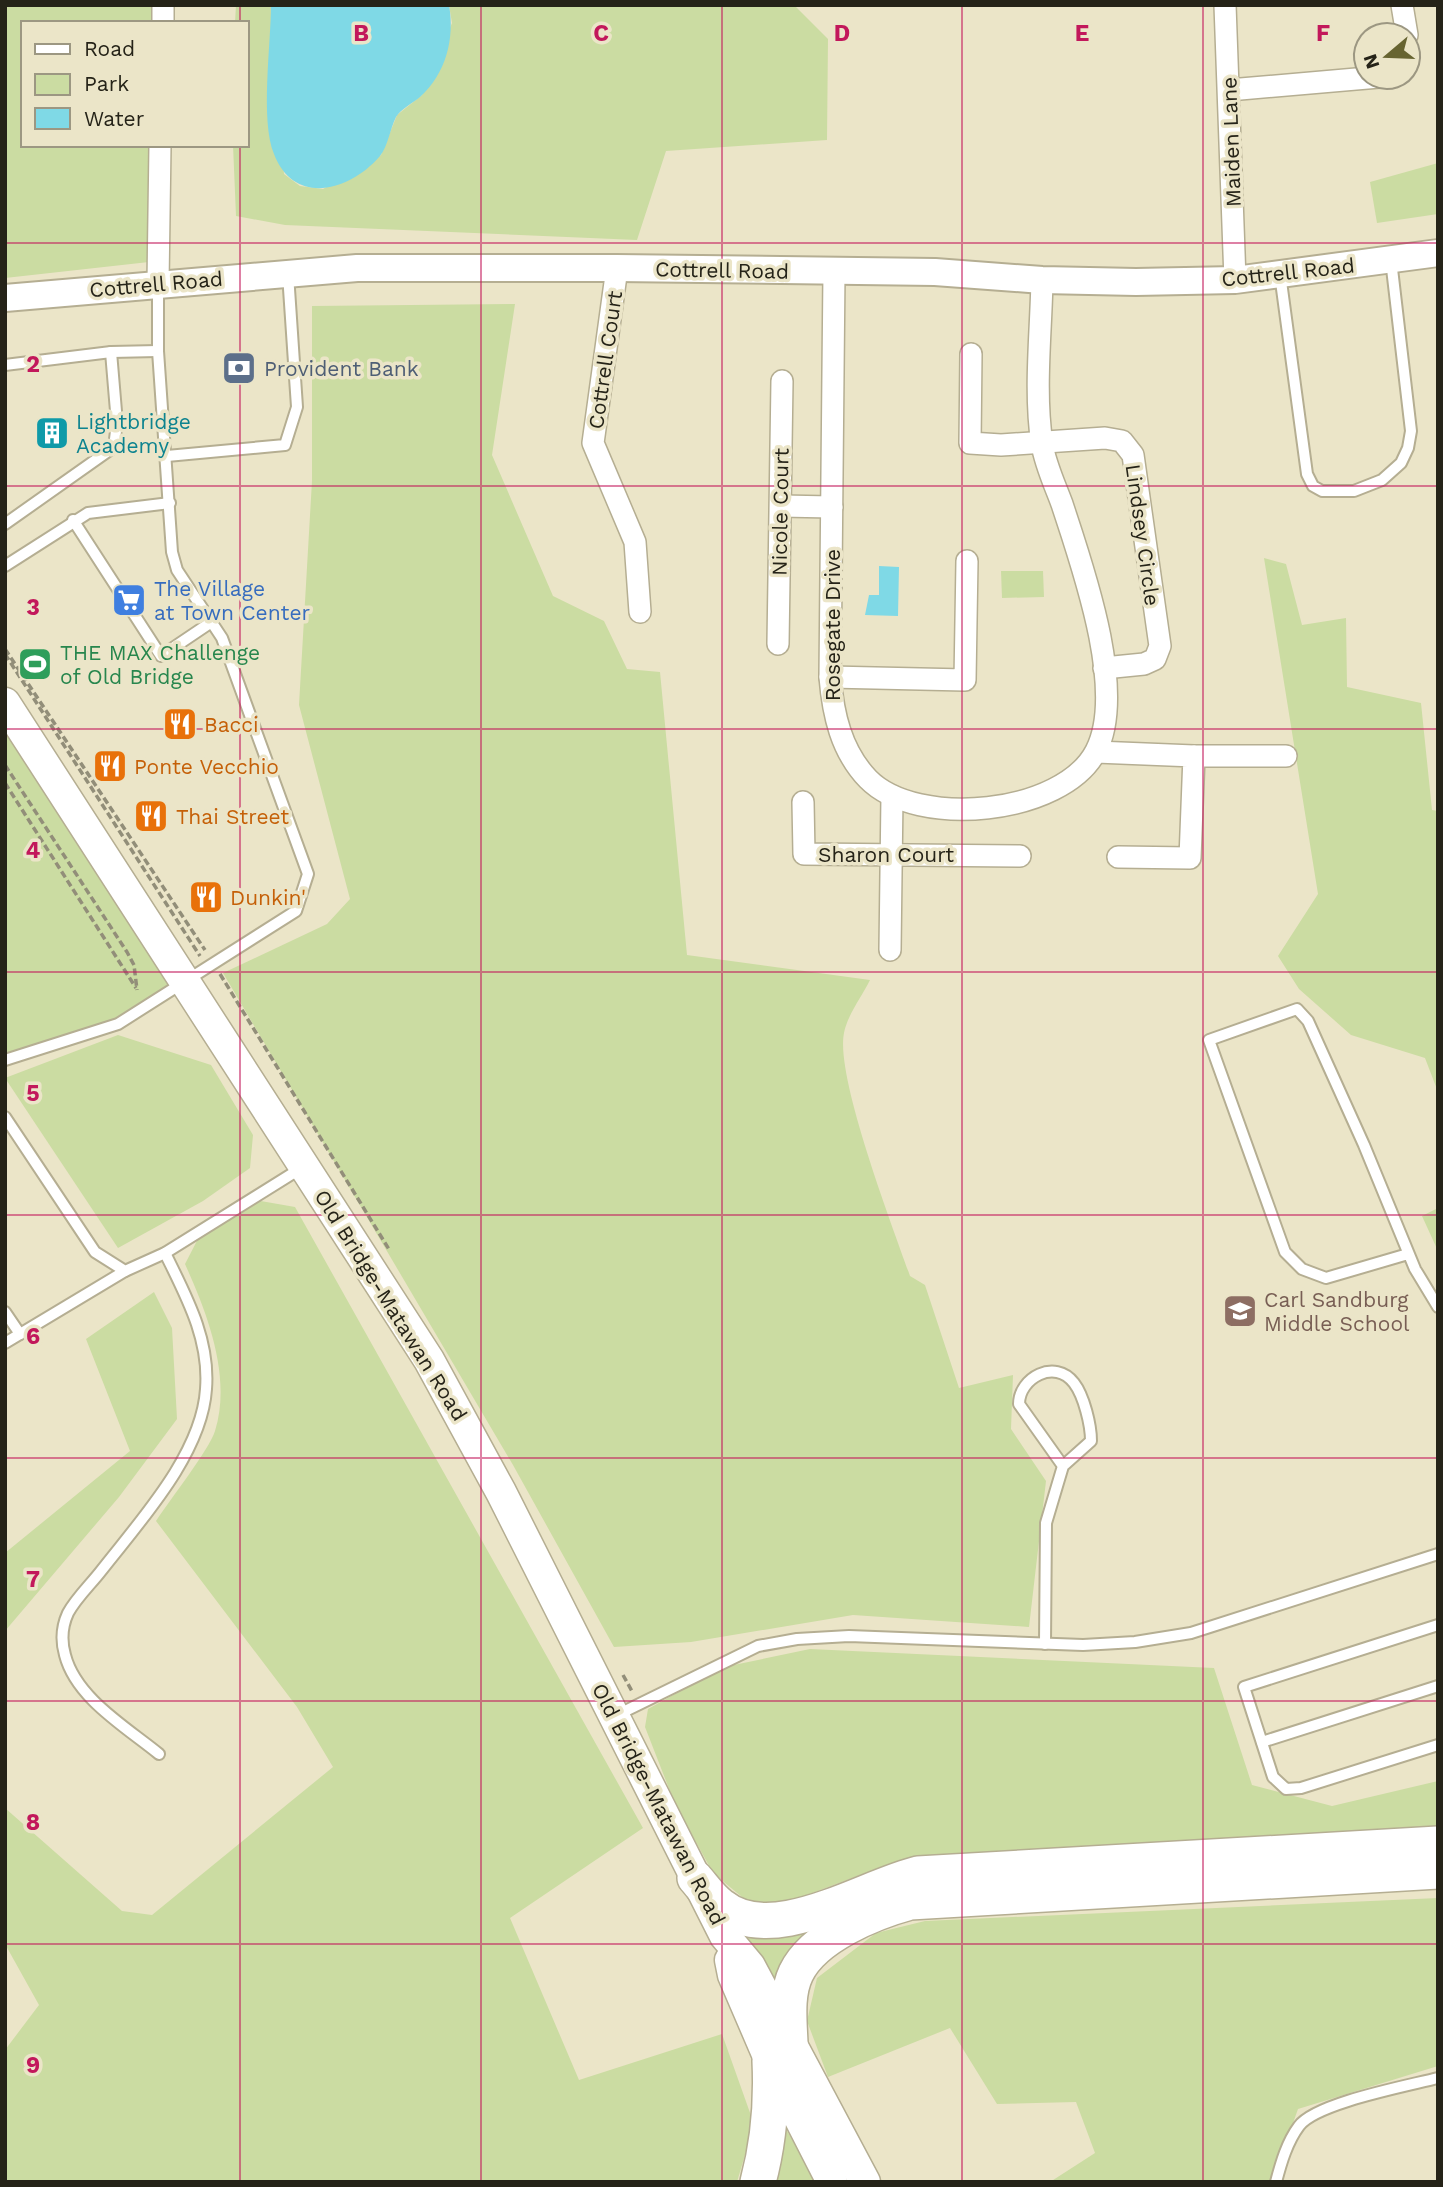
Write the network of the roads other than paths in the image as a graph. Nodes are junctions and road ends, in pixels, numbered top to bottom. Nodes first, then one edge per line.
1 (1225, 5) edge
2 (1352, 79) edge
3 (1229, 90) junction
4 (160, 147) edge
5 (1438, 253) edge
6 (1391, 260) junction
7 (617, 268) junction
8 (288, 272) junction
9 (834, 272) junction
10 (1280, 274) junction
11 (1042, 280) junction
12 (1235, 280) junction
13 (158, 283) junction
14 (5, 298) edge
15 (158, 351) junction
16 (111, 352) junction
17 (971, 354) dead end
18 (5, 365) edge
19 (782, 381) dead end
20 (1042, 443) junction
21 (167, 456) junction
22 (170, 503) junction
23 (781, 506) junction
24 (832, 507) junction
25 (74, 520) junction
26 (5, 524) edge
27 (967, 561) dead end
28 (5, 566) edge
29 (640, 612) dead end
30 (210, 623) junction
31 (778, 644) dead end
32 (1104, 668) junction
33 (830, 677) junction
34 (5, 703) edge
35 (1096, 752) junction
36 (1194, 756) junction
37 (1286, 756) dead end
38 (892, 796) junction
39 (803, 802) dead end
40 (892, 853) junction
41 (1020, 856) dead end
42 (1118, 857) dead end
43 (890, 950) dead end
44 (184, 981) junction
45 (5, 1060) edge
46 (5, 1117) edge
47 (305, 1165) junction
48 (165, 1253) junction
49 (1408, 1254) junction
50 (125, 1271) junction
51 (1438, 1307) edge
52 (5, 1312) edge
53 (20, 1334) junction
54 (5, 1343) edge
55 (1063, 1466) junction
56 (1438, 1554) edge
57 (1438, 1625) edge
58 (1045, 1644) junction
59 (1438, 1686) edge
60 (615, 1716) junction
61 (1262, 1742) junction
62 (1438, 1745) edge
63 (159, 1754) dead end
64 (1438, 1844) edge
65 (1438, 1871) edge
66 (695, 1878) junction
67 (780, 2052) junction
68 (1438, 2078) edge
69 (758, 2182) edge
70 (832, 2182) edge
71 (865, 2182) edge
72 (1276, 2182) edge

1 - 3 street, Maiden Lane
2 - 3 street
3 - 12 street, Maiden Lane
4 - 13 street
5 - 6 street, Cottrell Road
6 - 10 street, Cottrell Road
6 - 10 lane
7 - 8 street, Cottrell Road
7 - 9 street, Cottrell Road
7 - 29 street, Cottrell Court
8 - 13 street, Cottrell Road
8 - 21 lane
9 - 11 street, Cottrell Road
9 - 24 street, Rosegate Drive
10 - 12 street, Cottrell Road
11 - 12 street, Cottrell Road
11 - 20 street, Rosegate Drive
13 - 14 street, Cottrell Road
13 - 15 lane
15 - 16 lane
15 - 21 lane
16 - 18 lane
16 - 26 lane
17 - 20 street, Lindsey Circle
19 - 23 street, Nicole Court
20 - 32 street, Rosegate Drive
20 - 32 street, Lindsey Circle
21 - 22 lane
22 - 25 lane
22 - 30 lane
23 - 24 street
23 - 31 street, Nicole Court
24 - 33 street, Rosegate Drive
25 - 28 lane
25 - 30 lane
27 - 33 street
30 - 44 lane
32 - 35 street, Rosegate Drive
33 - 38 street, Rosegate Drive
34 - 44 main road, Old Bridge-Matawan Road
35 - 36 street
35 - 38 street, Rosegate Drive
36 - 37 street
36 - 42 street
38 - 40 street
39 - 40 street, Sharon Court
40 - 41 street, Sharon Court
40 - 43 street
44 - 45 lane
44 - 47 main road, Old Bridge-Matawan Road
46 - 50 lane
47 - 48 lane
47 - 60 main road, Old Bridge-Matawan Road
48 - 50 lane
48 - 63 lane
49 - 49 lane
49 - 51 lane
50 - 53 lane
52 - 53 lane
53 - 54 lane
55 - 55 lane
55 - 58 lane
56 - 58 lane
57 - 61 lane
58 - 60 lane
59 - 61 lane
60 - 66 main road, Old Bridge-Matawan Road
61 - 62 lane
64 - 66 highway
65 - 67 highway
66 - 67 main road, Old Bridge-Matawan Road
67 - 69 highway
67 - 70 main road, Old Bridge-Matawan Road
67 - 71 main road, Old Bridge-Matawan Road
68 - 72 lane

